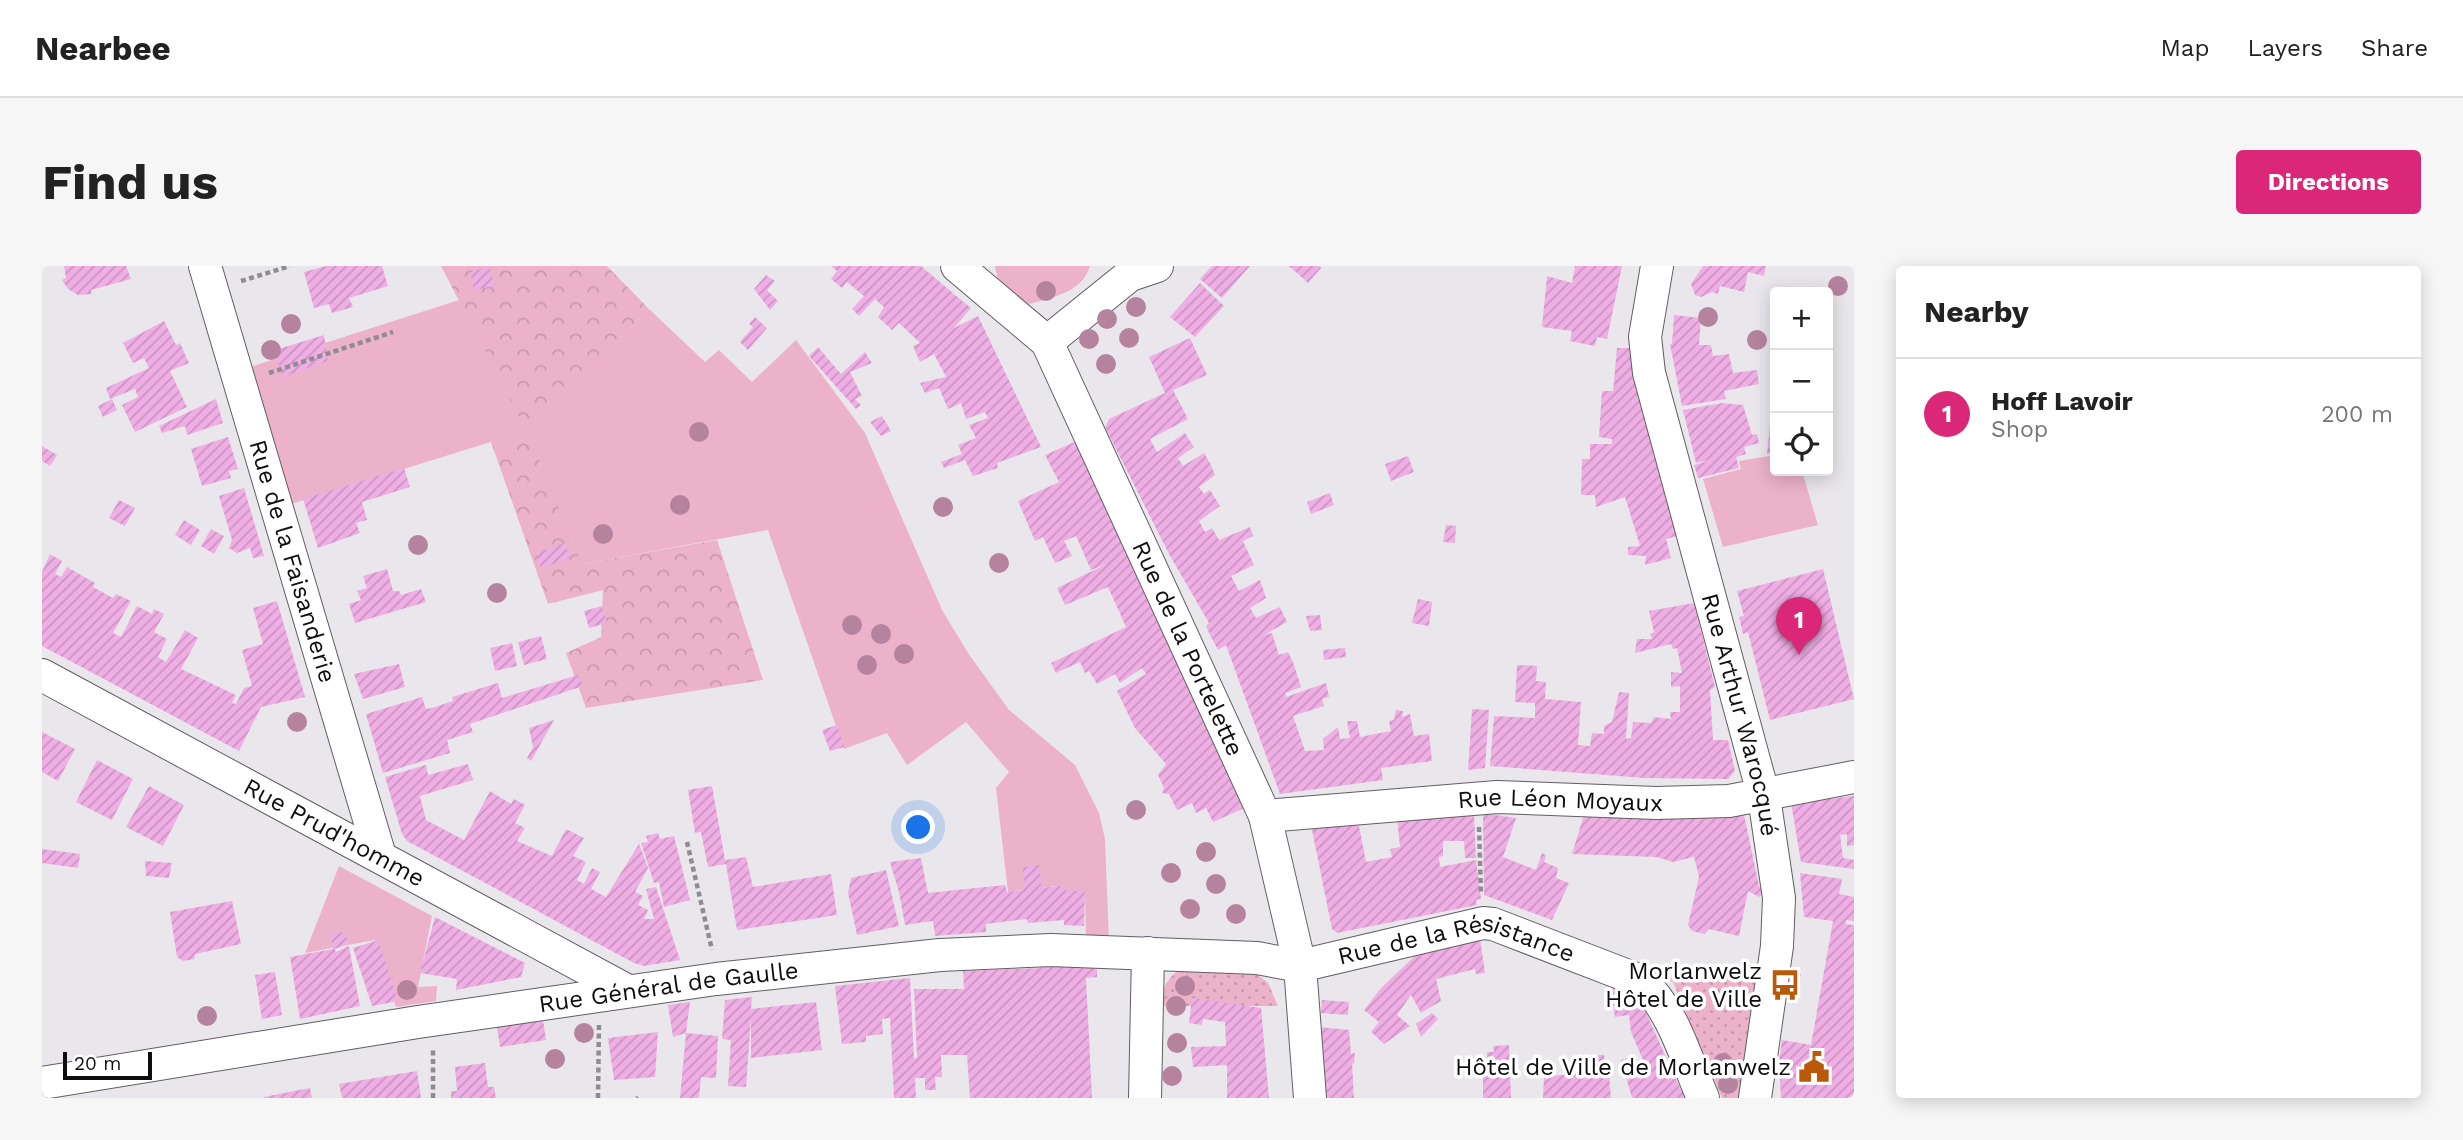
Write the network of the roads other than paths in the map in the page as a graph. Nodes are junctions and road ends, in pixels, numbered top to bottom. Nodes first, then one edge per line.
1 (957, 266) edge
2 (1657, 266) edge
3 (1139, 269) edge
4 (209, 278) edge
5 (1046, 342) junction
6 (42, 675) edge
7 (1854, 777) edge
8 (1764, 797) junction
9 (1265, 816) junction
10 (380, 856) junction
11 (1147, 953) junction
12 (1300, 966) junction
13 (614, 993) junction
14 (42, 1083) edge
15 (1145, 1098) edge
16 (1310, 1098) edge
17 (1703, 1098) edge
18 (1755, 1098) edge

1 - 5 street
2 - 8 street, Rue Arthur Warocqué
3 - 5 street
4 - 10 street, Rue de la Faisanderie
5 - 9 street, Rue de la Portelette
6 - 10 street, Rue Prud'homme
7 - 8 street, Rue Léon Moyaux
8 - 9 street, Rue Léon Moyaux
8 - 18 street, Rue Arthur Warocqué
9 - 12 street, Rue de la Portelette
10 - 13 street, Rue Prud'homme
11 - 12 street, Rue Général de Gaulle
11 - 13 street, Rue Général de Gaulle
11 - 15 street
12 - 16 street, Rue de la Portelette
12 - 17 street, Rue de la Résistance
13 - 14 street, Rue Général de Gaulle

